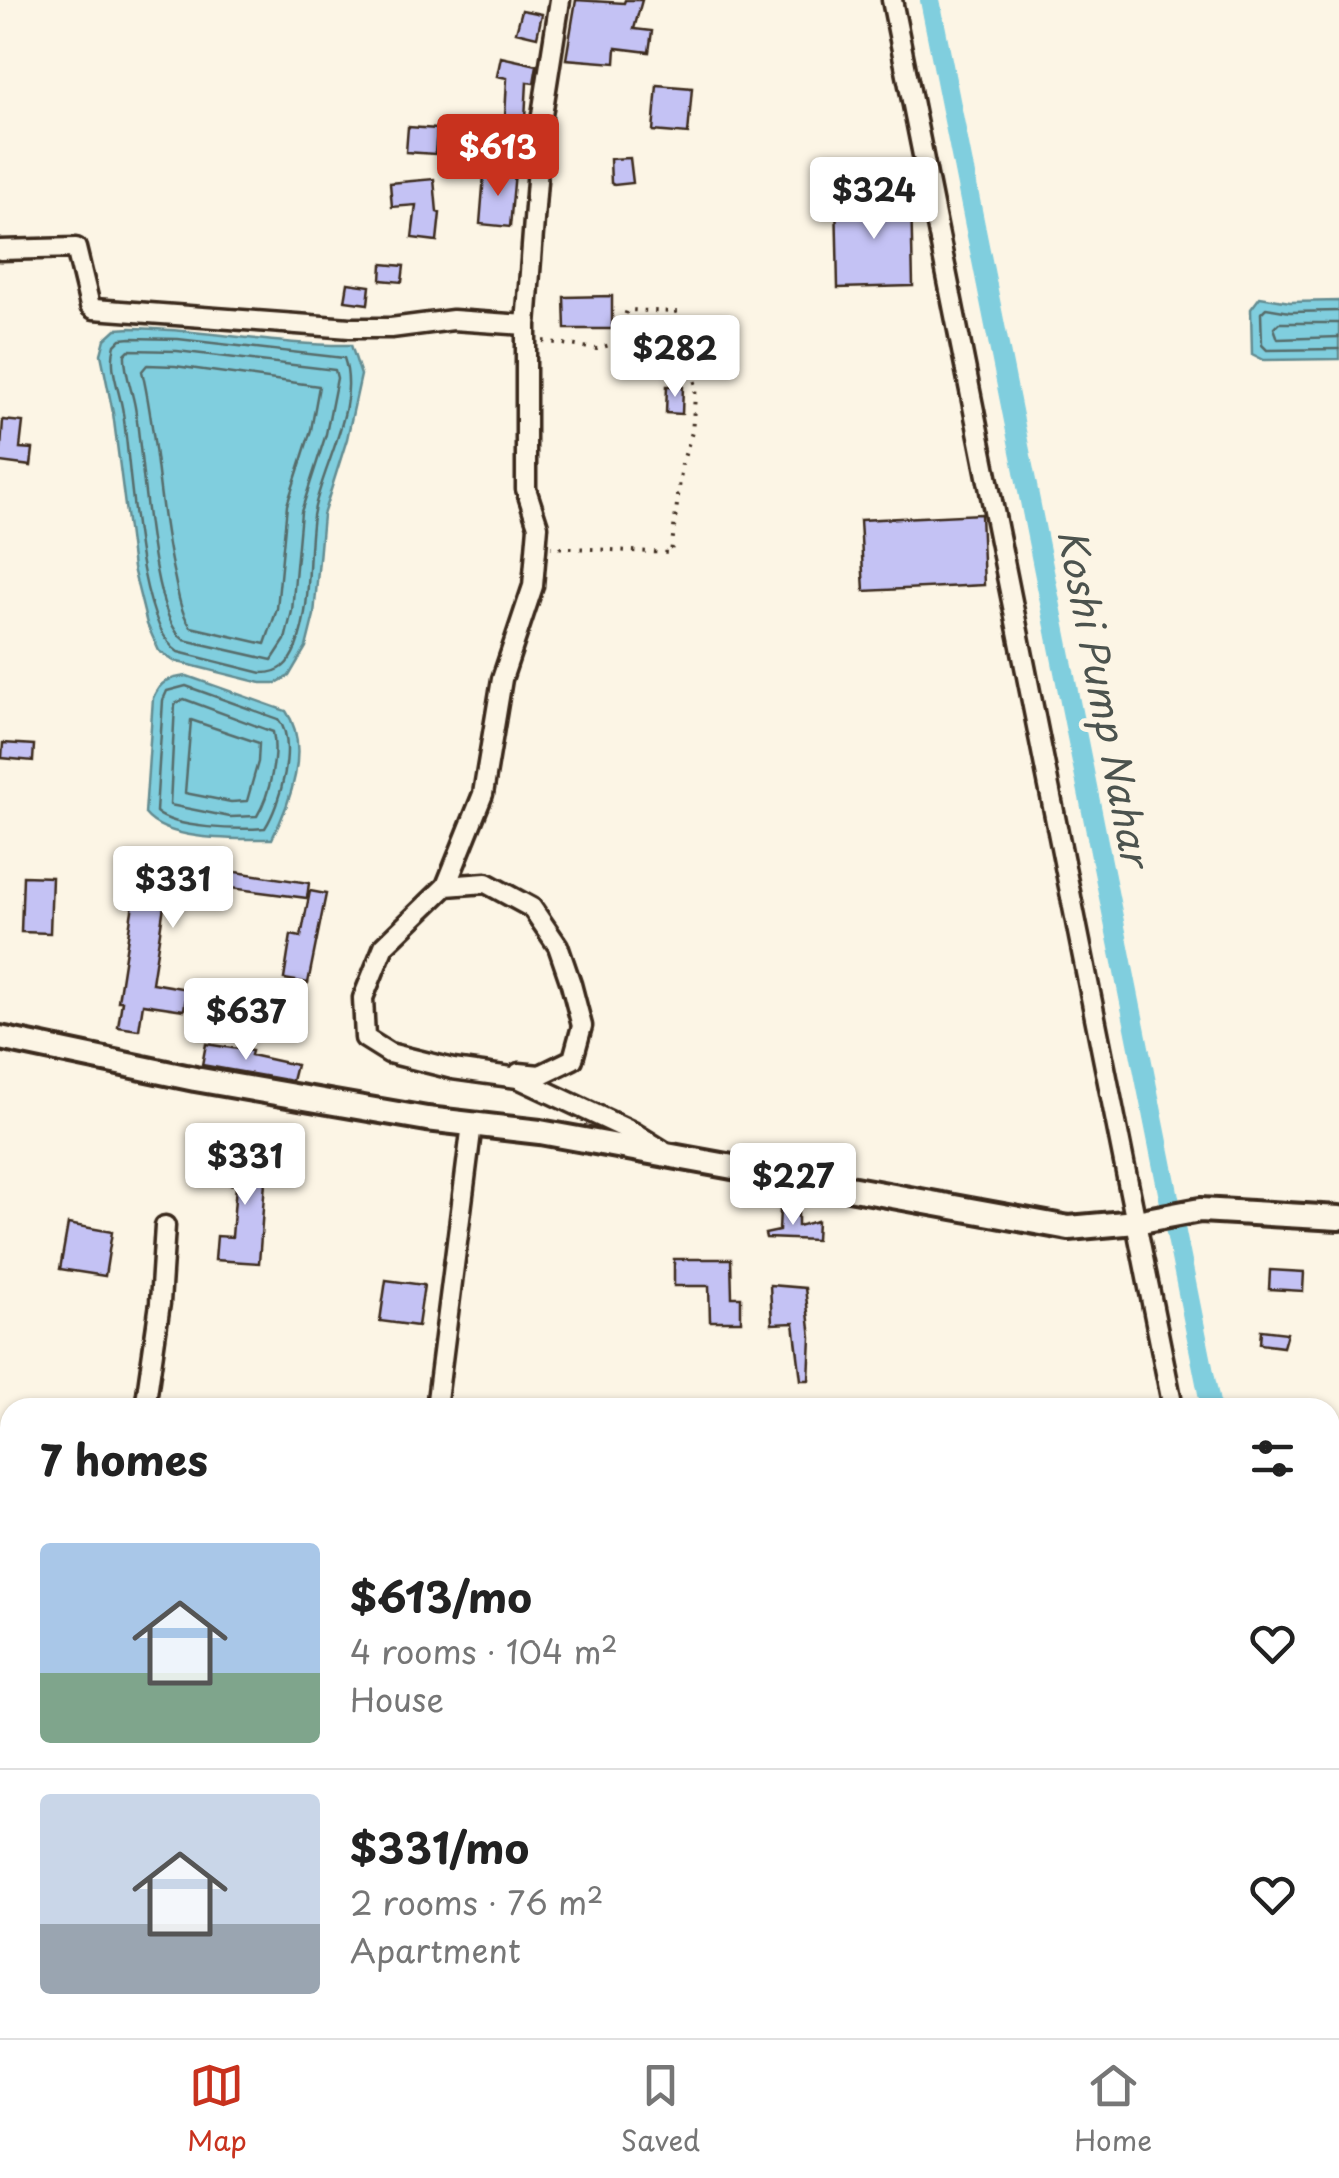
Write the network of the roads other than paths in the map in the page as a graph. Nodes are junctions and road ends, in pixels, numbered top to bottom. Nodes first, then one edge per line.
1 (560, 0) edge
2 (892, 0) edge
3 (0, 250) edge
4 (526, 331) junction
5 (446, 886) junction
6 (0, 1038) edge
7 (453, 1068) junction
8 (472, 1124) junction
9 (671, 1156) junction
10 (1339, 1218) edge
11 (1136, 1222) junction
12 (165, 1226) dead end
13 (146, 1398) edge
14 (437, 1398) edge
15 (1170, 1398) edge

1 - 4 street
2 - 11 street
3 - 4 street
4 - 5 street
5 - 7 street
5 - 7 street
6 - 8 street
7 - 9 street
8 - 9 street
8 - 14 street
9 - 11 street
10 - 11 street
11 - 15 street
12 - 13 street

